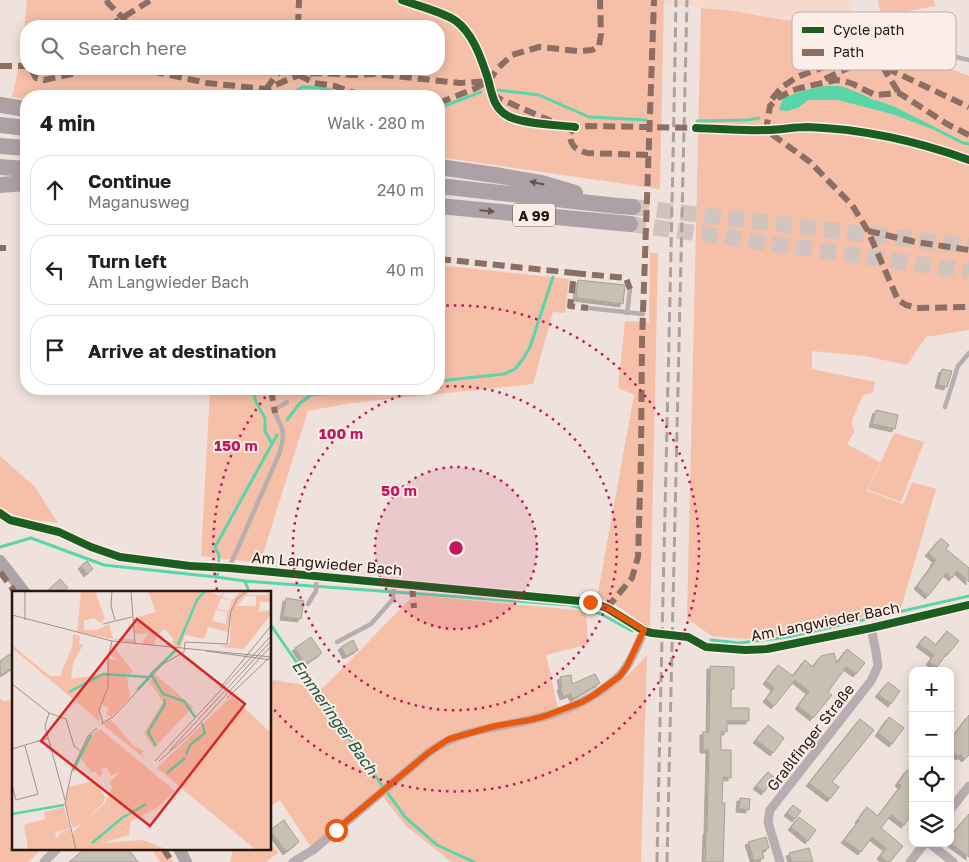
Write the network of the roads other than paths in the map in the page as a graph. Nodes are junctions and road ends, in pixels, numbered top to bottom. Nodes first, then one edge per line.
1 (956, 57) edge
2 (969, 60) edge
3 (0, 105) edge
4 (20, 108) edge
5 (0, 125) edge
6 (20, 127) edge
7 (0, 146) edge
8 (20, 148) edge
9 (0, 167) edge
10 (445, 167) edge
11 (20, 169) edge
12 (20, 183) edge
13 (0, 185) edge
14 (445, 187) edge
15 (445, 207) edge
16 (630, 224) tunnel mouth
17 (630, 289) dead end
18 (588, 308) dead end
19 (627, 312) junction
20 (643, 314) dead end
21 (969, 353) edge
22 (287, 402) dead end
23 (945, 407) dead end
24 (0, 513) edge
25 (0, 561) edge
26 (226, 568) junction
27 (316, 579) junction
28 (394, 586) junction
29 (23, 591) edge
30 (308, 604) dead end
31 (969, 605) edge
32 (871, 628) junction
33 (688, 637) tunnel mouth
34 (338, 642) dead end
35 (969, 786) edge
36 (954, 805) edge
37 (922, 847) edge
38 (934, 847) edge
39 (56, 850) edge
40 (179, 850) edge
41 (44, 862) edge
42 (186, 862) edge
43 (293, 862) edge
44 (780, 862) edge
45 (910, 862) edge
46 (953, 862) edge

1 - 2 lane
3 - 4 highway
5 - 6 highway
7 - 8 highway
9 - 11 highway
14 -> 10 highway, A 99
12 - 13 highway
15 -> 16 highway, A 99
17 - 19 lane
18 - 19 lane
19 - 20 lane
21 - 23 lane
22 - 26 lane
24 - 26 street, Am Langwieder Bach
25 - 29 main road
26 - 27 street, Am Langwieder Bach
27 - 28 street, Am Langwieder Bach
27 - 30 lane
28 - 34 lane
28 - 43 street, Am Langwieder Bach
31 - 32 street, Am Langwieder Bach
32 - 33 street, Am Langwieder Bach
32 - 44 street, Graßlfinger Straße
35 - 36 street
37 - 45 street
38 - 46 street
39 - 41 street
40 - 42 main road

